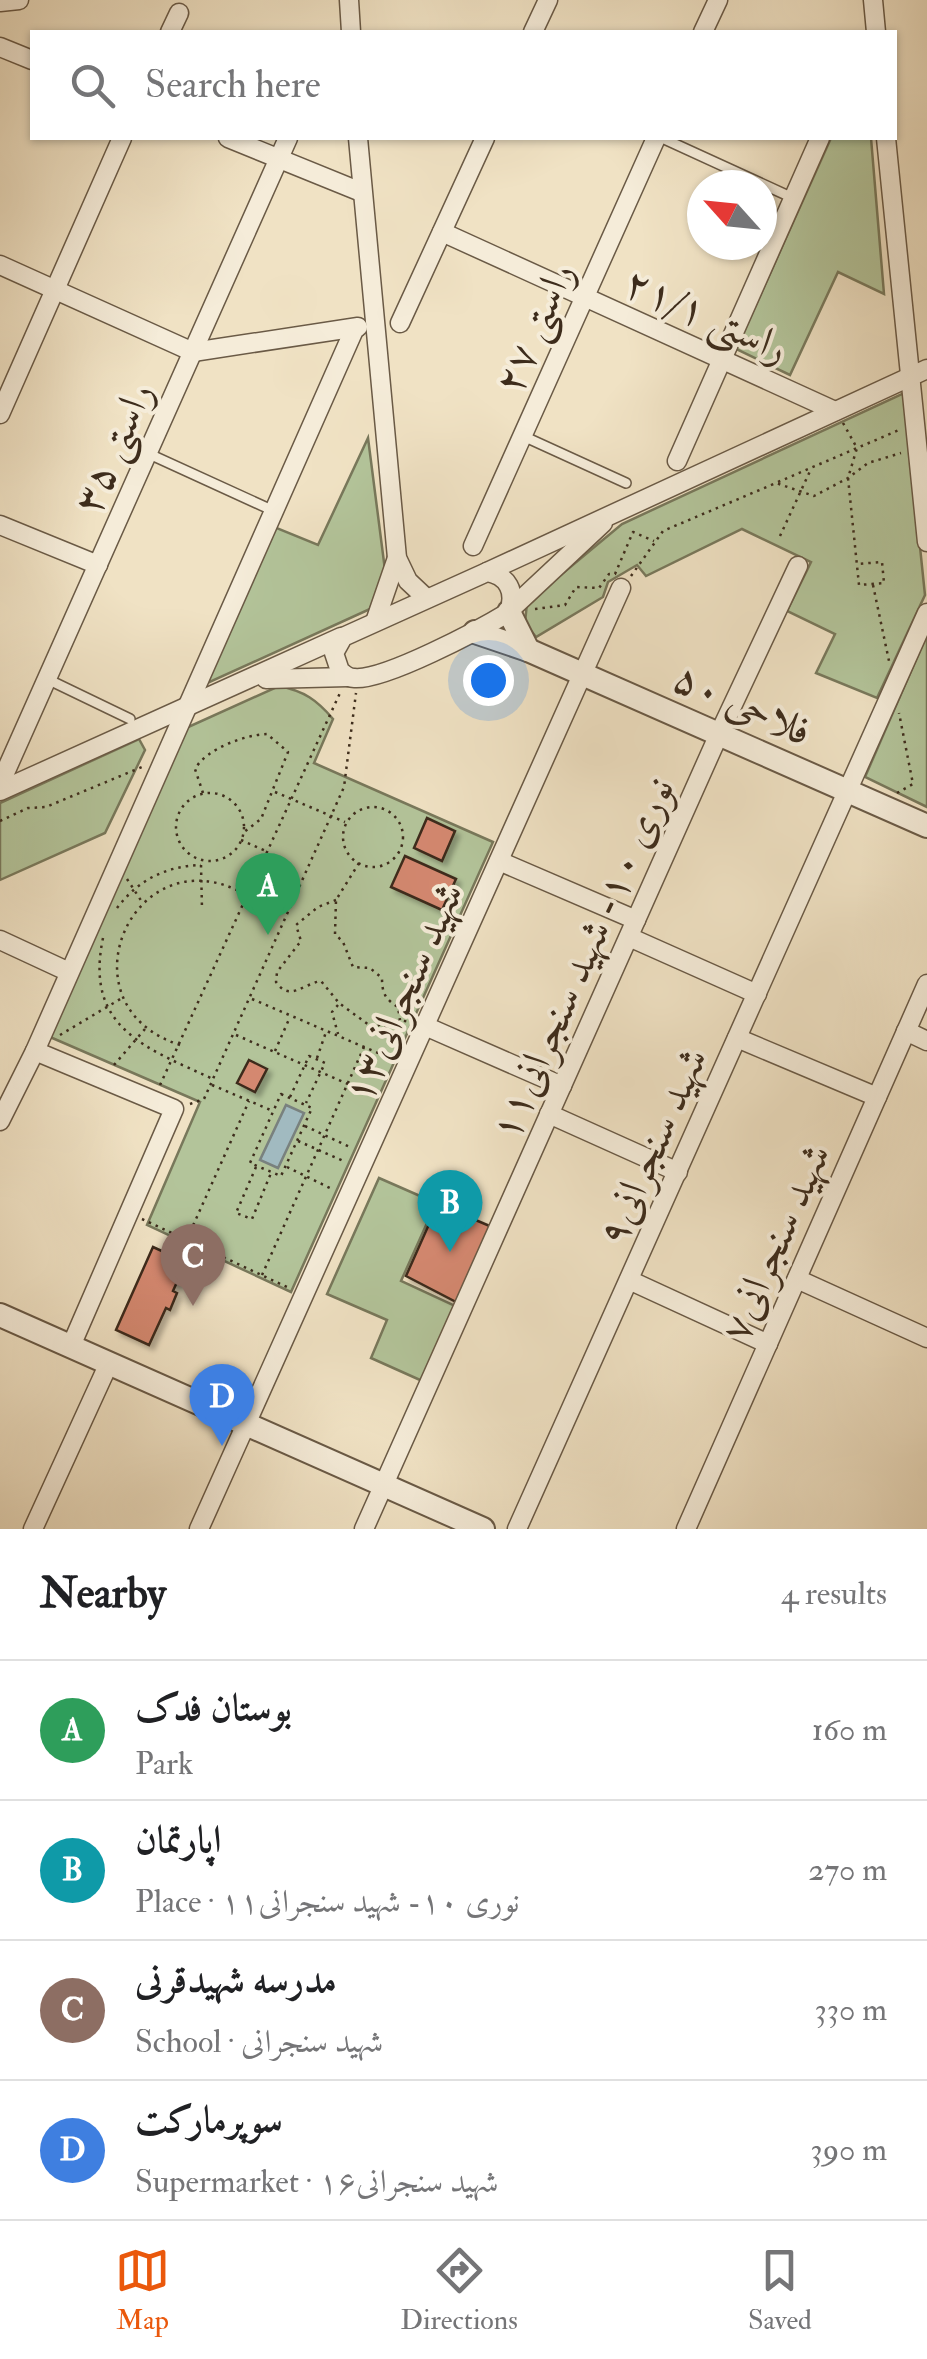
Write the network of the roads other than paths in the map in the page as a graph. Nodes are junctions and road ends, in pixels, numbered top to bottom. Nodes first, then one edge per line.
1 (19, 0) edge
2 (349, 0) edge
3 (548, 0) edge
4 (718, 0) edge
5 (0, 2) edge
6 (178, 13) dead end
7 (171, 30) edge
8 (351, 30) edge
9 (534, 30) edge
10 (705, 30) edge
11 (0, 47) edge
12 (30, 59) edge
13 (121, 140) edge
14 (233, 140) edge
15 (287, 140) edge
16 (358, 140) edge
17 (484, 140) edge
18 (658, 140) edge
19 (664, 140) edge
20 (819, 140) edge
21 (886, 140) edge
22 (279, 158) junction
23 (361, 192) junction
24 (794, 198) junction
25 (442, 232) junction
26 (0, 265) edge
27 (54, 290) junction
28 (585, 297) junction
29 (374, 319) junction
30 (400, 323) dead end
31 (354, 330) junction
32 (192, 352) junction
33 (722, 360) junction
34 (927, 369) edge
35 (909, 377) junction
36 (835, 411) junction
37 (0, 414) edge
38 (523, 436) junction
39 (148, 453) junction
40 (677, 461) dead end
41 (626, 482) dead end
42 (274, 511) junction
43 (614, 513) junction
44 (0, 525) edge
45 (927, 542) edge
46 (474, 546) dead end
47 (397, 558) junction
48 (98, 565) junction
49 (798, 566) dead end
50 (486, 572) junction
51 (621, 588) road end
52 (425, 597) junction
53 (509, 612) junction
54 (927, 614) edge
55 (376, 619) junction
56 (475, 632) junction
57 (342, 636) junction
58 (528, 650) junction
59 (583, 674) junction
60 (353, 678) junction
61 (47, 679) junction
62 (241, 683) junction
63 (185, 707) junction
64 (130, 718) dead end
65 (719, 734) junction
66 (2, 778) edge
67 (848, 791) junction
68 (927, 826) edge
69 (499, 861) junction
70 (632, 928) junction
71 (0, 940) edge
72 (70, 972) junction
73 (927, 984) edge
74 (757, 994) junction
75 (425, 1026) junction
76 (906, 1031) junction
77 (738, 1038) junction
78 (927, 1040) edge
79 (34, 1051) junction
80 (562, 1086) junction
81 (877, 1097) junction
82 (550, 1114) junction
83 (0, 1121) edge
84 (678, 1172) junction
85 (797, 1278) junction
86 (629, 1280) junction
87 (0, 1314) edge
88 (927, 1338) edge
89 (768, 1344) junction
90 (71, 1346) junction
91 (109, 1363) junction
92 (246, 1424) junction
93 (384, 1485) junction
94 (33, 1529) edge
95 (200, 1529) edge
96 (364, 1529) edge
97 (483, 1529) edge
98 (518, 1529) edge
99 (686, 1529) edge

1 - 5 street
2 - 8 street
3 - 9 street
4 - 10 street
6 - 7 street
11 - 12 street
13 - 27 street
14 - 22 street
15 - 22 street, راستی ۳۵
16 - 23 street
17 - 25 street
18 - 28 street, راستی ۲۷
19 - 24 lane
20 - 24 street
21 - 35 street
22 - 23 street
22 - 32 street, راستی ۳۵
23 - 29 street
24 - 33 street
25 - 28 street, راستی ۲۱/۱
25 - 30 street
26 - 27 street
27 - 32 street
27 - 37 street
28 - 33 street, راستی ۲۱/۱
28 - 38 street, راستی ۲۷
29 - 31 street
29 - 47 street
31 - 32 street
31 - 42 street
32 - 39 street, راستی ۳۵
33 - 36 street, راستی ۲۱/۱
33 - 40 street
34 - 35 street
35 - 36 street
35 - 45 street
36 - 43 street
38 - 41 lane
38 - 46 street, راستی ۲۷
39 - 42 lane
39 - 48 street, راستی ۳۵
42 - 63 street
43 - 50 street
43 - 53 street
44 - 48 street
47 - 52 street
47 - 55 street
48 - 61 street, راستی ۳۵
49 - 65 street, نوری ۱۰- شهید سنجرانی۱۱
50 - 52 street
50 - 53 street
51 - 59 street, شهید سنجرانی۱۳
52 - 55 street
53 - 56 street
53 - 58 street
54 - 67 street, شهید سنجرانی۹
55 - 57 street
56 - 58 street, فلاحی ۵۰
56 - 60 street
57 - 60 street
57 - 62 street
58 - 59 street, فلاحی ۵۰
59 - 65 street, فلاحی ۵۰
59 - 69 street, شهید سنجرانی۱۳
60 - 62 street
61 - 64 lane
61 - 66 street, راستی ۳۵
62 - 63 street
63 - 66 street
63 - 72 street
65 - 67 street, فلاحی ۵۰
65 - 70 street, نوری ۱۰- شهید سنجرانی۱۱
67 - 68 street, فلاحی ۵۰
67 - 74 street, شهید سنجرانی۹
69 - 70 street
69 - 75 street, شهید سنجرانی۱۳
70 - 74 street
70 - 80 street, نوری ۱۰- شهید سنجرانی۱۱
71 - 72 street
72 - 79 street
73 - 76 street, شهید سنجرانی۷
74 - 77 street, شهید سنجرانی۹
75 - 80 street
75 - 92 street, شهید سنجرانی۱۳
76 - 78 street
76 - 81 street, شهید سنجرانی۷
77 - 81 street
77 - 84 street, شهید سنجرانی۹
79 - 83 street
79 - 90 street
80 - 82 street, نوری ۱۰- شهید سنجرانی۱۱
81 - 85 street, شهید سنجرانی۷
82 - 84 street
82 - 93 street, نوری ۱۰- شهید سنجرانی۱۱
84 - 86 street, شهید سنجرانی۹
85 - 88 street
85 - 89 street, شهید سنجرانی۷
86 - 89 street
86 - 98 street, شهید سنجرانی۹
87 - 90 street
89 - 99 street, شهید سنجرانی۷
90 - 91 street
91 - 92 street
91 - 94 street
92 - 93 street
92 - 95 street, شهید سنجرانی۱۳
93 - 96 street, نوری ۱۰- شهید سنجرانی۱۱
93 - 97 street

